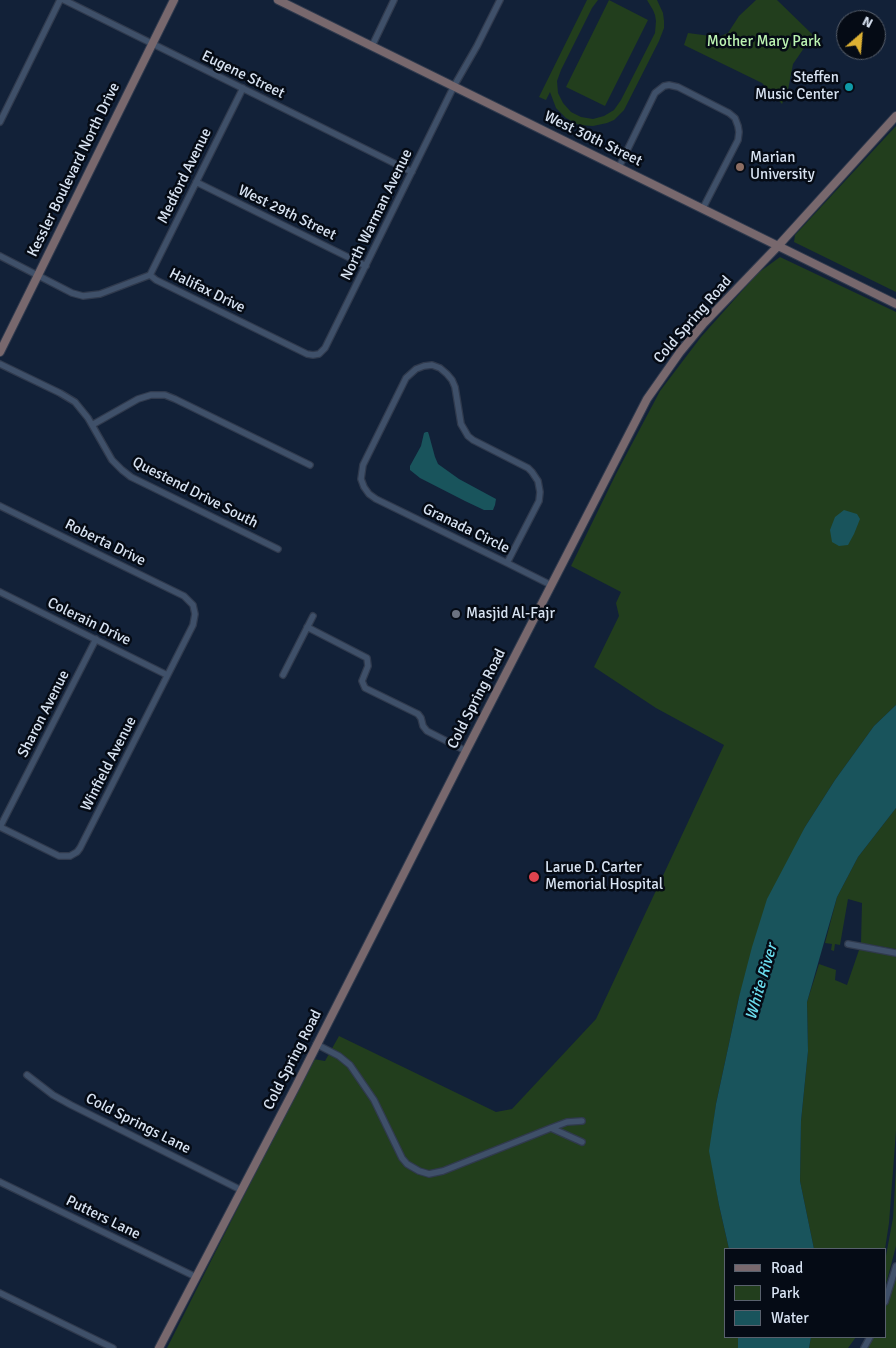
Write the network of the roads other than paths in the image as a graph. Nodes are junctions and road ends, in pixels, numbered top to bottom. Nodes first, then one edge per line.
1 (62, 0) edge
2 (174, 0) edge
3 (278, 0) edge
4 (394, 0) edge
5 (500, 0) edge
6 (288, 2) edge
7 (152, 44) junction
8 (372, 46) junction
9 (454, 86) junction
10 (243, 88) junction
11 (896, 116) edge
12 (0, 122) edge
13 (619, 167) junction
14 (412, 172) junction
15 (196, 182) junction
16 (702, 208) junction
17 (778, 246) junction
18 (0, 256) edge
19 (366, 266) junction
20 (150, 275) junction
21 (37, 276) junction
22 (896, 304) edge
23 (0, 352) edge
24 (319, 354) joint
25 (0, 364) edge
26 (92, 425) junction
27 (310, 464) dead end
28 (0, 506) edge
29 (278, 549) dead end
30 (506, 564) junction
31 (551, 585) junction
32 (0, 592) edge
33 (194, 609) joint
34 (313, 616) dead end
35 (307, 627) junction
36 (96, 640) junction
37 (167, 675) junction
38 (283, 675) dead end
39 (466, 751) junction
40 (0, 827) edge
41 (848, 944) dead end
42 (896, 953) edge
43 (316, 1044) junction
44 (27, 1075) dead end
45 (582, 1121) dead end
46 (551, 1128) junction
47 (582, 1142) dead end
48 (0, 1182) edge
49 (241, 1190) junction
50 (896, 1266) edge
51 (196, 1277) junction
52 (0, 1293) edge
53 (886, 1299) edge
54 (113, 1348) edge
55 (159, 1348) edge

1 - 7 street, Eugene Street
1 - 12 street
2 - 7 street, Kessler Boulevard North Drive
3 - 6 street, West 30th Street
4 - 8 street
5 - 9 street
6 - 8 street, West 30th Street
7 - 10 street, Eugene Street
7 - 21 street, Kessler Boulevard North Drive
8 - 9 street, West 30th Street
9 - 13 street, West 30th Street
9 - 14 street, North Warman Avenue
10 - 14 street, Eugene Street
10 - 15 street, Medford Avenue
11 - 17 street, Cold Spring Road
13 - 16 street, West 30th Street
13 - 16 street
14 - 19 street, North Warman Avenue
15 - 19 street, West 29th Street
15 - 20 street, Medford Avenue
16 - 17 street, West 30th Street
17 - 22 street, West 30th Street
17 - 31 street, Cold Spring Road
18 - 21 street, Halifax Drive
19 - 24 street, North Warman Avenue
20 - 21 street, Halifax Drive
20 - 24 street, Halifax Drive
21 - 23 street, Kessler Boulevard North Drive
25 - 26 street, Questend Drive South
26 - 27 street
26 - 29 street, Questend Drive South
28 - 33 street, Roberta Drive
30 - 30 street, Granada Circle
30 - 31 street, Granada Circle
31 - 39 street, Cold Spring Road
32 - 36 street, Colerain Drive
33 - 37 street, Winfield Avenue
34 - 35 street
35 - 38 street
35 - 39 street
36 - 37 street, Colerain Drive
36 - 40 street, Sharon Avenue
37 - 40 street, Winfield Avenue
39 - 43 street, Cold Spring Road
41 - 42 street
43 - 46 street
43 - 49 street, Cold Spring Road
44 - 49 street, Cold Springs Lane
45 - 46 street
46 - 47 street
48 - 51 street, Putters Lane
49 - 51 street, Cold Spring Road
50 - 53 street
51 - 55 street, Cold Spring Road
52 - 54 street

